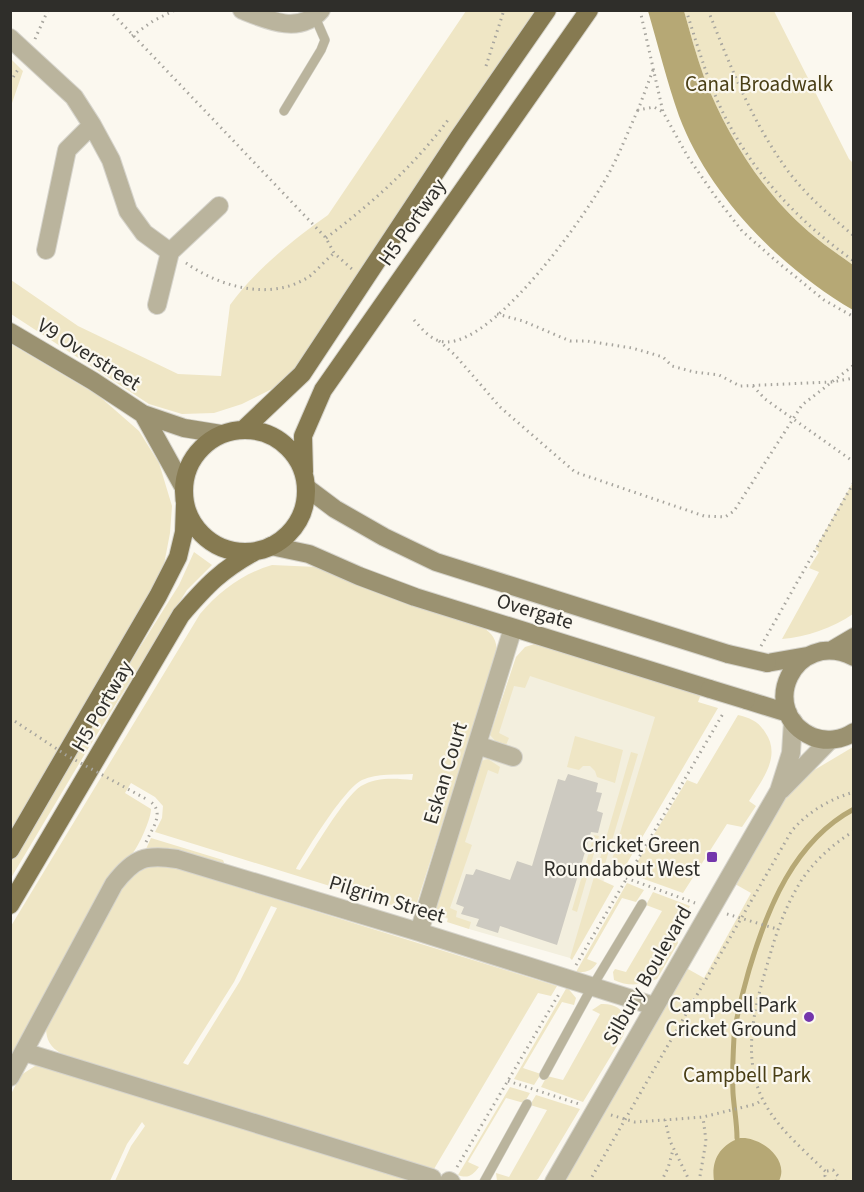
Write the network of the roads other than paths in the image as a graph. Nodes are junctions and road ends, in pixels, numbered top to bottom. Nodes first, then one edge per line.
1 (242, 10) edge
2 (589, 10) edge
3 (546, 11) edge
4 (318, 14) edge
5 (10, 38) edge
6 (284, 111) dead end
7 (92, 125) junction
8 (219, 206) dead end
9 (46, 250) dead end
10 (170, 252) junction
11 (157, 305) dead end
12 (10, 332) edge
13 (143, 414) junction
14 (244, 429) junction
15 (221, 434) junction
16 (305, 480) junction
17 (184, 496) junction
18 (264, 549) junction
19 (513, 628) junction
20 (854, 637) edge
21 (832, 650) junction
22 (807, 656) junction
23 (854, 657) edge
24 (790, 717) junction
25 (854, 732) edge
26 (830, 740) junction
27 (477, 745) junction
28 (513, 757) dead end
29 (779, 791) junction
30 (10, 850) edge
31 (642, 904) dead end
32 (10, 905) edge
33 (419, 932) junction
34 (592, 987) junction
35 (654, 1006) junction
36 (24, 1052) junction
37 (544, 1075) road end
38 (10, 1077) edge
39 (527, 1104) road end
40 (444, 1180) edge
41 (484, 1182) edge
42 (554, 1182) edge

1 - 4 street
2 - 16 main road, H5 Portway
3 - 14 main road, H5 Portway
4 - 6 lane
5 - 7 street
7 - 9 street
7 - 10 street
8 - 10 street
10 - 11 street
12 - 13 street, V9 Overstreet
13 - 15 street, V9 Overstreet
13 - 17 street, V9 Overstreet
14 - 15 main road
14 - 16 main road
15 - 17 main road
16 - 18 main road
16 - 22 street, Overgate, bridge
17 - 18 main road
17 - 30 main road, H5 Portway
18 - 19 street, Overgate
18 - 32 main road, H5 Portway
19 - 24 street, Overgate, bridge
19 - 27 street, Eskan Court
20 - 21 street
21 - 22 street, Overgate
21 - 23 street
22 - 24 street
24 - 26 street, Overgate
24 - 29 street
25 - 26 street
26 - 29 street
27 - 28 street
27 - 33 street, Eskan Court
29 - 35 street, Silbury Boulevard
31 - 34 lane
33 - 34 street, Pilgrim Street
33 - 36 street, Pilgrim Street
34 - 35 street, Pilgrim Street
34 - 37 lane
35 - 42 street, Silbury Boulevard
36 - 38 street
36 - 40 street
39 - 41 lane

